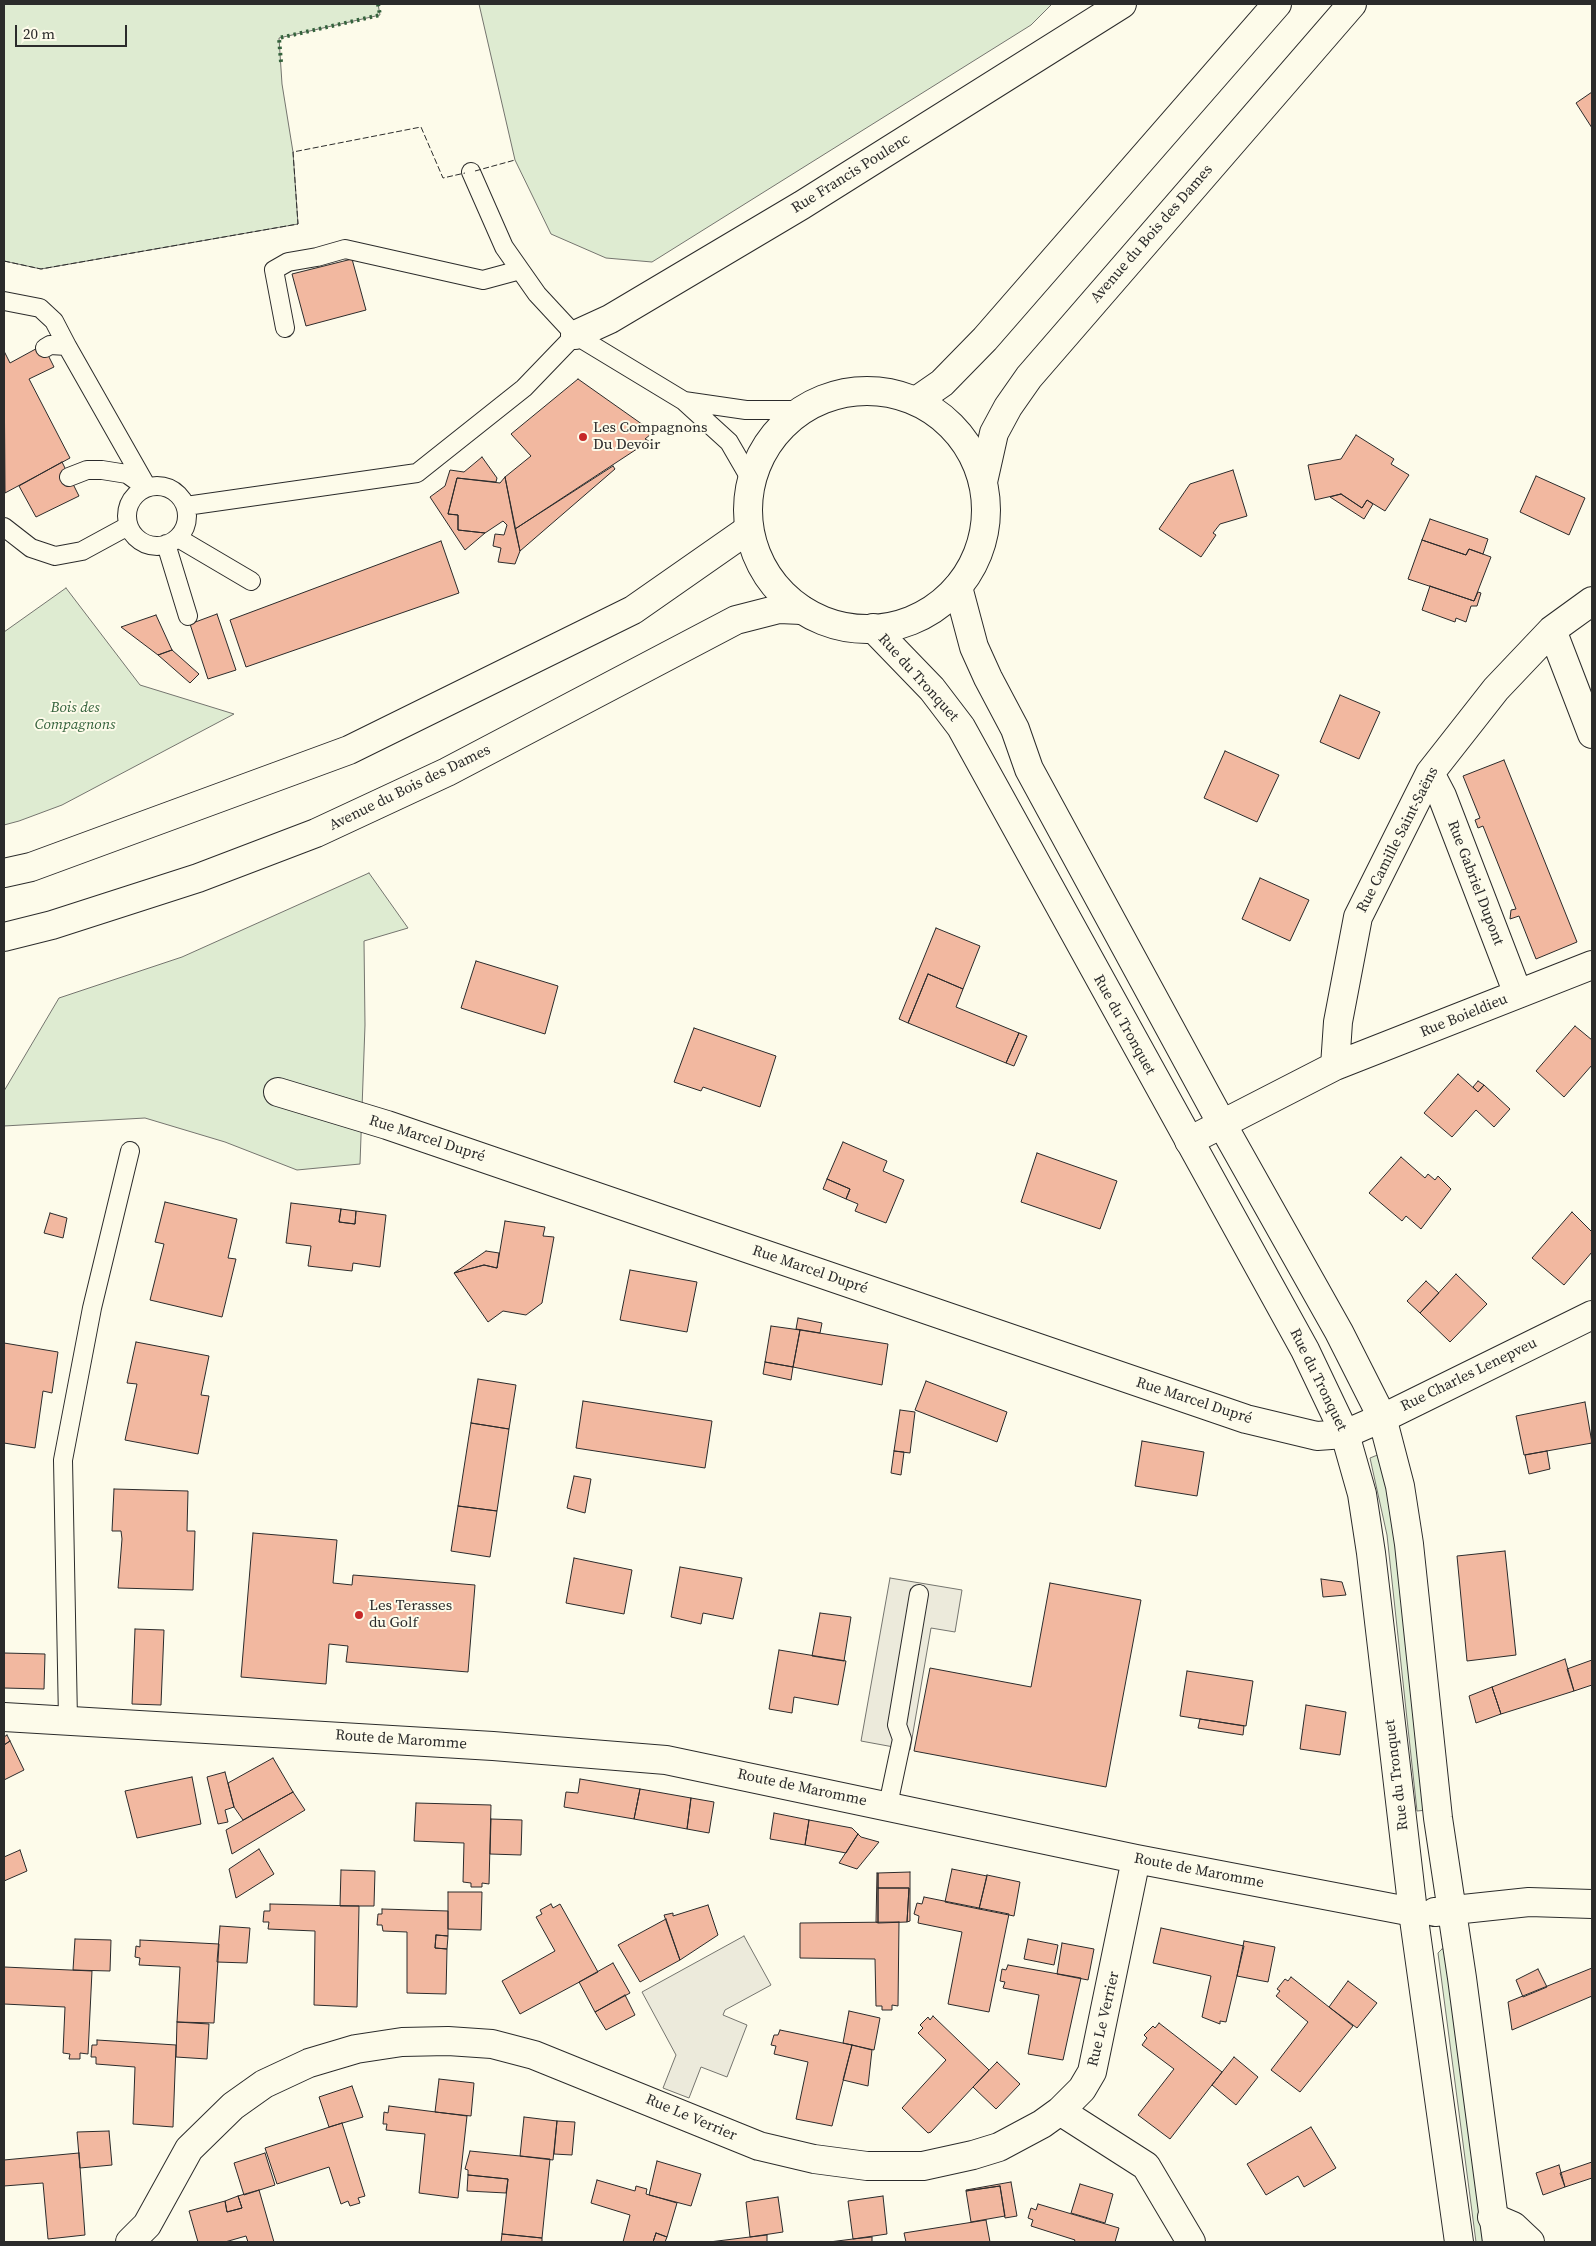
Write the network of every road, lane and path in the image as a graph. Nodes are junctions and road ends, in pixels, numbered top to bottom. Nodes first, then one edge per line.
1 (1122, 4) edge
2 (1277, 4) edge
3 (1352, 4) edge
4 (471, 172) dead end
5 (520, 270) junction
6 (4, 301) edge
7 (285, 328) dead end
8 (575, 335) junction
9 (67, 346) junction
10 (44, 348) dead end
11 (684, 401) junction
12 (916, 401) junction
13 (800, 410) junction
14 (70, 477) dead end
15 (751, 480) junction
16 (983, 482) junction
17 (147, 487) junction
18 (186, 506) junction
19 (128, 526) junction
20 (4, 527) edge
21 (749, 529) junction
22 (172, 541) junction
23 (251, 581) dead end
24 (958, 587) junction
25 (1592, 601) edge
26 (802, 610) junction
27 (188, 616) dead end
28 (873, 628) junction
29 (1552, 630) junction
30 (1592, 734) edge
31 (1430, 773) junction
32 (4, 873) edge
33 (4, 937) edge
34 (1592, 965) edge
35 (1518, 994) junction
36 (1336, 1066) junction
37 (278, 1092) dead end
38 (1222, 1124) junction
39 (1189, 1141) junction
40 (130, 1151) dead end
41 (1592, 1315) edge
42 (1382, 1417) junction
43 (1345, 1434) junction
44 (919, 1594) dead end
45 (4, 1717) edge
46 (68, 1720) junction
47 (888, 1805) junction
48 (1136, 1859) junction
49 (1592, 1904) edge
50 (1452, 1911) junction
51 (1413, 1912) junction
52 (1060, 2110) junction
53 (1494, 2230) edge
54 (130, 2242) edge
55 (1191, 2242) edge
56 (1459, 2242) edge
57 (1530, 2242) edge

1 - 8 main road, Rue Francis Poulenc
2 - 12 main road
3 - 16 main road, Avenue du Bois des Dames
4 - 5 lane
5 - 7 lane
5 - 8 lane
6 - 9 lane
8 - 11 lane
8 - 18 lane
9 - 10 lane
9 - 17 lane
11 - 13 lane
11 - 15 lane
12 - 13 main road
12 - 16 main road
13 - 15 main road
14 - 17 lane
15 - 21 main road
16 - 24 main road
17 - 18 lane
17 - 19 lane
18 - 22 lane
19 - 20 lane
19 - 22 lane
21 - 26 main road
21 - 32 main road
22 - 23 lane
22 - 27 lane
24 - 28 main road
24 - 38 main road
25 - 29 main road, Rue Camille Saint-Saëns
26 - 28 main road
26 - 33 main road, Avenue du Bois des Dames
28 - 39 main road, Rue du Tronquet
29 - 30 main road
29 - 31 main road, Rue Camille Saint-Saëns
31 - 35 main road, Rue Gabriel Dupont
31 - 36 main road, Rue Camille Saint-Saëns
34 - 35 main road, Rue Boieldieu
35 - 36 main road, Rue Boieldieu
36 - 38 main road
37 - 43 main road, Rue Marcel Dupré
38 - 39 main road
38 - 42 main road
39 - 43 main road, Rue du Tronquet
40 - 46 lane
41 - 42 main road, Rue Charles Lenepveu
42 - 43 main road, Rue Charles Lenepveu
42 - 50 main road
43 - 51 main road, Rue du Tronquet
44 - 47 lane
45 - 46 main road, Route de Maromme
46 - 47 main road, Route de Maromme
47 - 48 main road, Route de Maromme
48 - 51 main road, Route de Maromme
48 - 52 main road, Rue Le Verrier
49 - 50 main road, Route de Maromme
50 - 51 main road, Route de Maromme
50 - 53 main road
51 - 56 main road, Rue du Tronquet
52 - 54 main road, Rue Le Verrier
52 - 55 main road
53 - 57 main road

